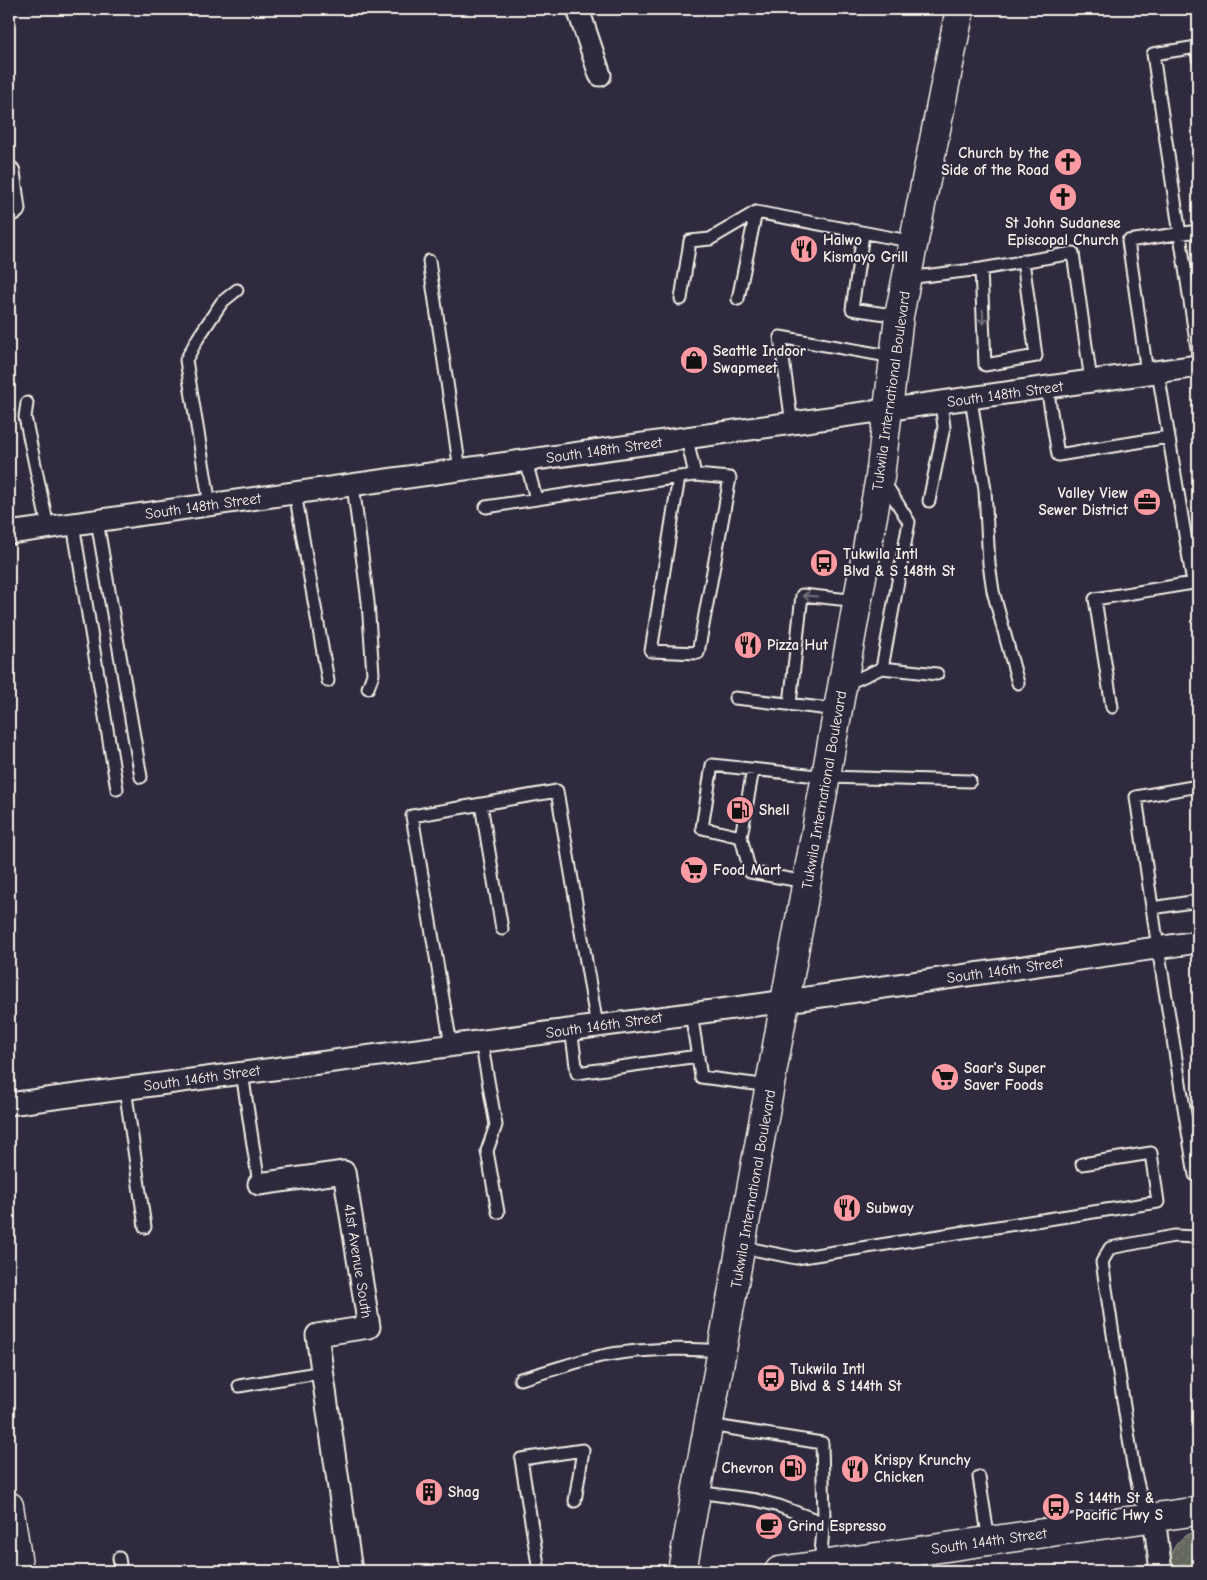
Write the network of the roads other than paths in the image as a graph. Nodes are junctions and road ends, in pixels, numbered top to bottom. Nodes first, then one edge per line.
1 (578, 9) edge
2 (960, 9) edge
3 (1198, 59) edge
4 (600, 75) dead end
5 (9, 172) edge
6 (14, 209) dead end
7 (756, 212) junction
8 (1198, 230) edge
9 (863, 234) junction
10 (1180, 234) junction
11 (914, 242) junction
12 (429, 260) dead end
13 (1023, 261) junction
14 (981, 269) junction
15 (907, 278) junction
16 (237, 290) dead end
17 (681, 299) dead end
18 (738, 299) dead end
19 (899, 316) junction
20 (1198, 355) edge
21 (894, 357) junction
22 (1198, 366) edge
23 (1152, 372) junction
24 (1091, 381) junction
25 (1047, 388) junction
26 (971, 398) junction
27 (27, 403) dead end
28 (941, 403) junction
29 (887, 410) junction
30 (792, 424) junction
31 (1168, 437) junction
32 (687, 439) junction
33 (526, 461) junction
34 (460, 470) junction
35 (694, 475) junction
36 (880, 476) junction
37 (679, 477) junction
38 (352, 485) junction
39 (295, 493) junction
40 (536, 499) junction
41 (929, 500) dead end
42 (210, 505) junction
43 (486, 507) dead end
44 (97, 521) junction
45 (73, 524) junction
46 (48, 528) junction
47 (9, 533) edge
48 (858, 601) junction
49 (882, 668) junction
50 (937, 674) dead end
51 (328, 681) dead end
52 (1018, 683) dead end
53 (368, 688) dead end
54 (735, 698) dead end
55 (841, 698) junction
56 (790, 704) junction
57 (1112, 707) dead end
58 (753, 769) junction
59 (141, 776) dead end
60 (827, 777) junction
61 (970, 781) dead end
62 (1198, 786) edge
63 (117, 789) dead end
64 (481, 804) junction
65 (741, 832) junction
66 (808, 882) junction
67 (1198, 901) edge
68 (1152, 908) junction
69 (502, 930) dead end
70 (1198, 942) edge
71 (1158, 948) junction
72 (787, 1001) junction
73 (691, 1013) junction
74 (597, 1026) junction
75 (571, 1029) junction
76 (481, 1041) junction
77 (451, 1045) junction
78 (698, 1056) junction
79 (242, 1073) junction
80 (771, 1086) junction
81 (125, 1088) junction
82 (9, 1104) edge
83 (1082, 1164) dead end
84 (1195, 1176) dead end
85 (258, 1184) joint
86 (498, 1212) dead end
87 (145, 1227) dead end
88 (1198, 1237) edge
89 (742, 1247) junction
90 (723, 1351) junction
91 (323, 1372) junction
92 (520, 1379) dead end
93 (239, 1386) dead end
94 (709, 1425) junction
95 (979, 1477) dead end
96 (697, 1492) junction
97 (575, 1501) dead end
98 (9, 1506) edge
99 (1198, 1511) edge
100 (1150, 1518) junction
101 (824, 1523) junction
102 (989, 1541) junction
103 (119, 1558) dead end
104 (820, 1566) junction
105 (848, 1566) edge
106 (19, 1571) edge
107 (122, 1571) edge
108 (351, 1571) edge
109 (539, 1571) edge
110 (682, 1571) edge
111 (779, 1571) edge
112 (1161, 1571) edge

1 - 4 street
2 - 11 main road, Tukwila International Boulevard
3 - 10 lane
5 - 6 street
7 - 9 lane
7 - 17 lane
7 - 18 lane
8 - 10 lane
9 - 11 lane
9 - 19 lane
10 - 20 lane
10 - 23 lane
11 - 15 main road, Tukwila International Boulevard
12 - 34 lane
13 - 14 lane
14 -> 13 lane
13 - 24 lane
14 - 15 lane
15 - 19 main road, Tukwila International Boulevard
16 - 42 lane
19 - 21 main road, Tukwila International Boulevard
21 - 29 main road, Tukwila International Boulevard
21 - 30 lane
22 - 23 street, South 148th Street
23 - 24 street, South 148th Street
23 - 31 lane
24 - 25 street, South 148th Street
25 - 26 street, South 148th Street
25 - 31 lane
26 - 28 street, South 148th Street
26 - 52 lane
27 - 46 lane
28 - 29 street, South 148th Street
28 - 41 lane
29 - 30 street, South 148th Street
29 - 36 main road, Tukwila International Boulevard
30 - 32 street, South 148th Street
31 - 57 lane
32 - 33 street, South 148th Street
32 - 35 lane
33 - 34 street, South 148th Street
33 - 40 lane
34 - 38 street, South 148th Street
35 - 37 lane
35 - 37 lane
36 - 48 main road, Tukwila International Boulevard
36 - 49 lane
37 - 40 lane
38 - 39 street, South 148th Street
38 - 53 lane
39 - 42 street, South 148th Street
39 - 51 lane
40 - 43 lane
42 - 44 street, South 148th Street
44 - 45 street, South 148th Street
44 - 59 lane
45 - 46 street, South 148th Street
45 - 63 lane
46 - 47 street, South 148th Street
48 - 55 main road, Tukwila International Boulevard
48 -> 56 lane
49 - 50 lane
49 - 55 lane
54 - 56 lane
55 - 56 lane
55 - 60 main road, Tukwila International Boulevard
58 - 60 lane
58 - 65 lane
58 - 65 lane
60 - 61 lane
60 - 66 main road, Tukwila International Boulevard
62 - 68 lane
64 - 69 lane
64 - 74 lane
64 - 77 lane
65 - 66 lane
66 - 72 main road, Tukwila International Boulevard
67 - 68 lane
68 - 71 lane
70 - 71 street, South 146th Street
71 - 72 street, South 146th Street
71 - 84 lane
72 - 73 street, South 146th Street
72 - 80 main road, Tukwila International Boulevard
73 - 74 street, South 146th Street
73 - 78 lane
74 - 75 street, South 146th Street
75 - 76 street, South 146th Street
75 - 78 lane
76 - 77 street, South 146th Street
76 - 86 lane
77 - 79 street, South 146th Street
78 - 80 lane
79 - 81 street, South 146th Street
79 - 85 lane
80 - 89 main road, Tukwila International Boulevard
81 - 82 street, South 146th Street
81 - 87 lane
83 - 89 lane
85 - 91 street, 41st Avenue South
88 - 100 lane
89 - 90 main road, Tukwila International Boulevard
90 - 92 lane
90 - 94 main road, Tukwila International Boulevard
91 - 93 lane
91 - 108 street, 41st Avenue South
94 - 96 main road, Tukwila International Boulevard
94 - 101 lane
95 - 102 lane
96 - 101 lane
96 - 110 main road, Tukwila International Boulevard
97 - 109 lane
98 - 106 main road
99 - 100 main road, South 144th Street
100 - 102 main road, South 144th Street
100 - 112 street
101 - 104 lane
102 - 105 main road, South 144th Street
103 - 107 lane
104 - 105 main road, South 144th Street
104 - 111 main road, South 144th Street

